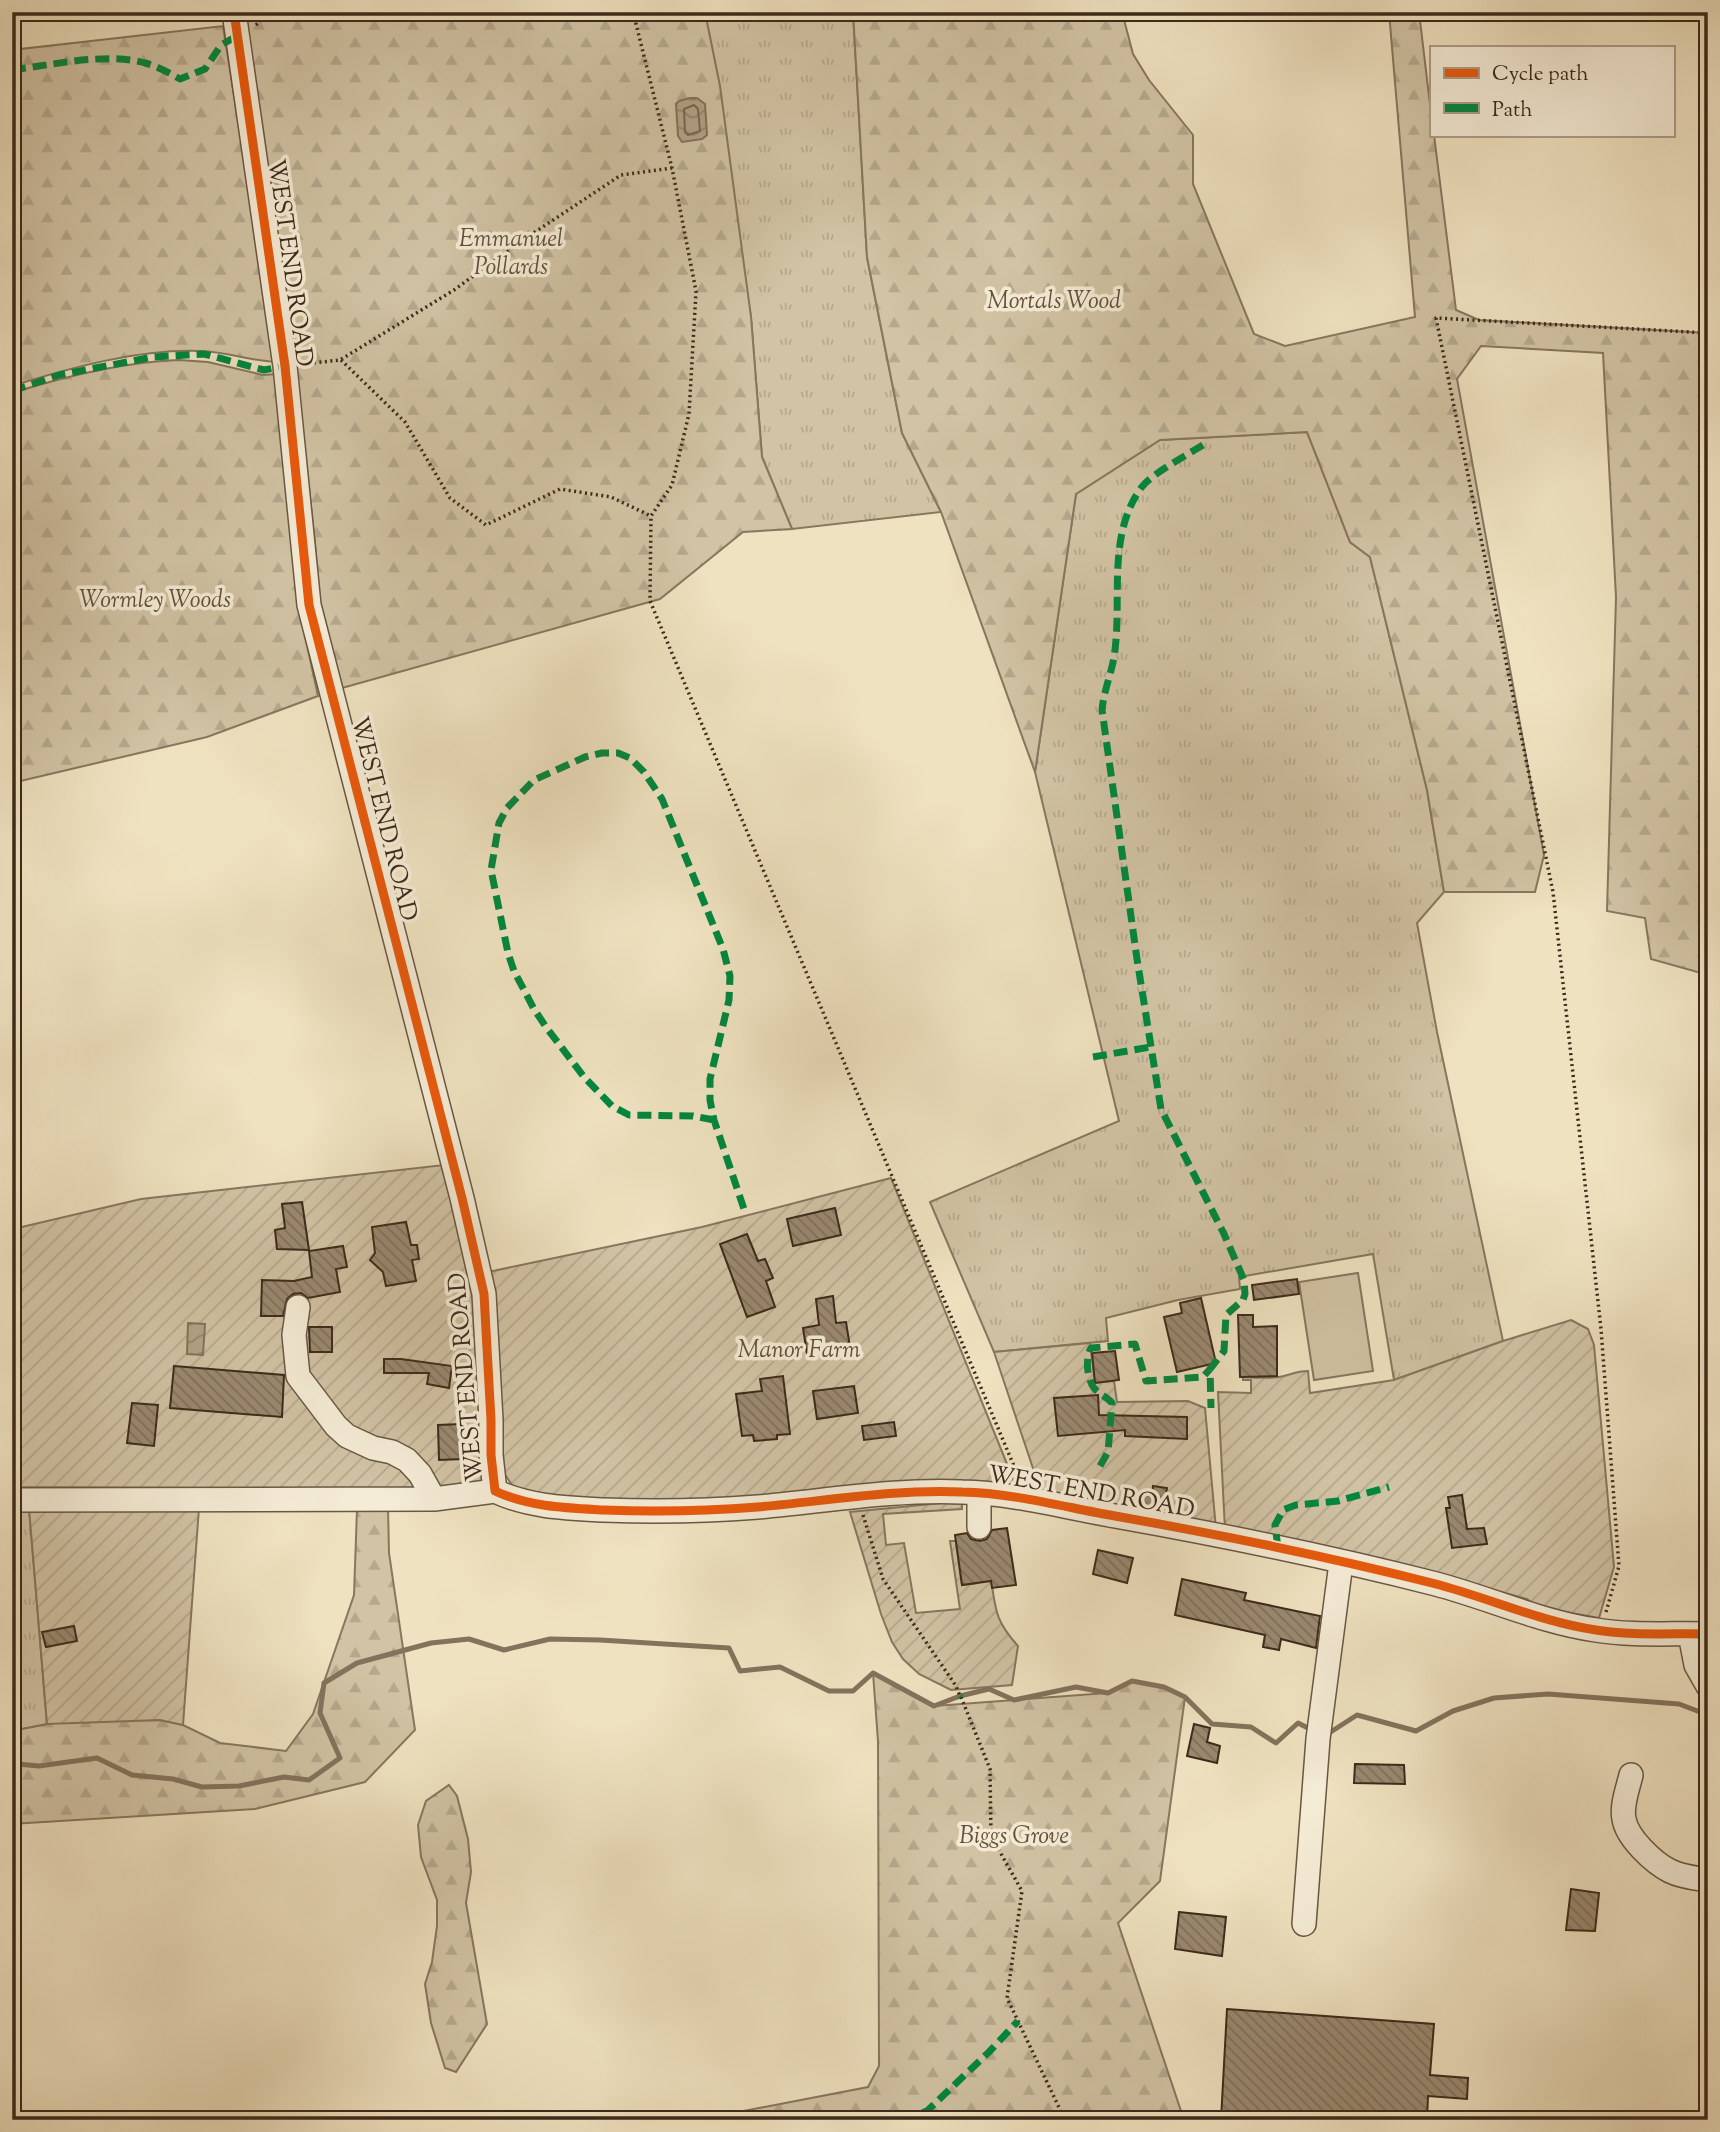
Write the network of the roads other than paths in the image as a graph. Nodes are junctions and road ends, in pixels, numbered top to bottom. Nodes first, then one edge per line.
1 (234, 12) edge
2 (298, 1307) dead end
3 (495, 1492) junction
4 (979, 1493) junction
5 (434, 1499) junction
6 (12, 1500) edge
7 (979, 1527) dead end
8 (1341, 1563) junction
9 (1699, 1634) edge
10 (1708, 1686) edge
11 (1631, 1775) dead end
12 (1708, 1880) edge
13 (1304, 1924) dead end

1 - 3 street, WEST END ROAD
2 - 5 street
3 - 4 street, WEST END ROAD
3 - 5 street, WEST END ROAD
4 - 7 street
4 - 8 street, WEST END ROAD
5 - 6 street, WEST END ROAD
8 - 9 street, WEST END ROAD
8 - 13 street
9 - 10 street
11 - 12 street

